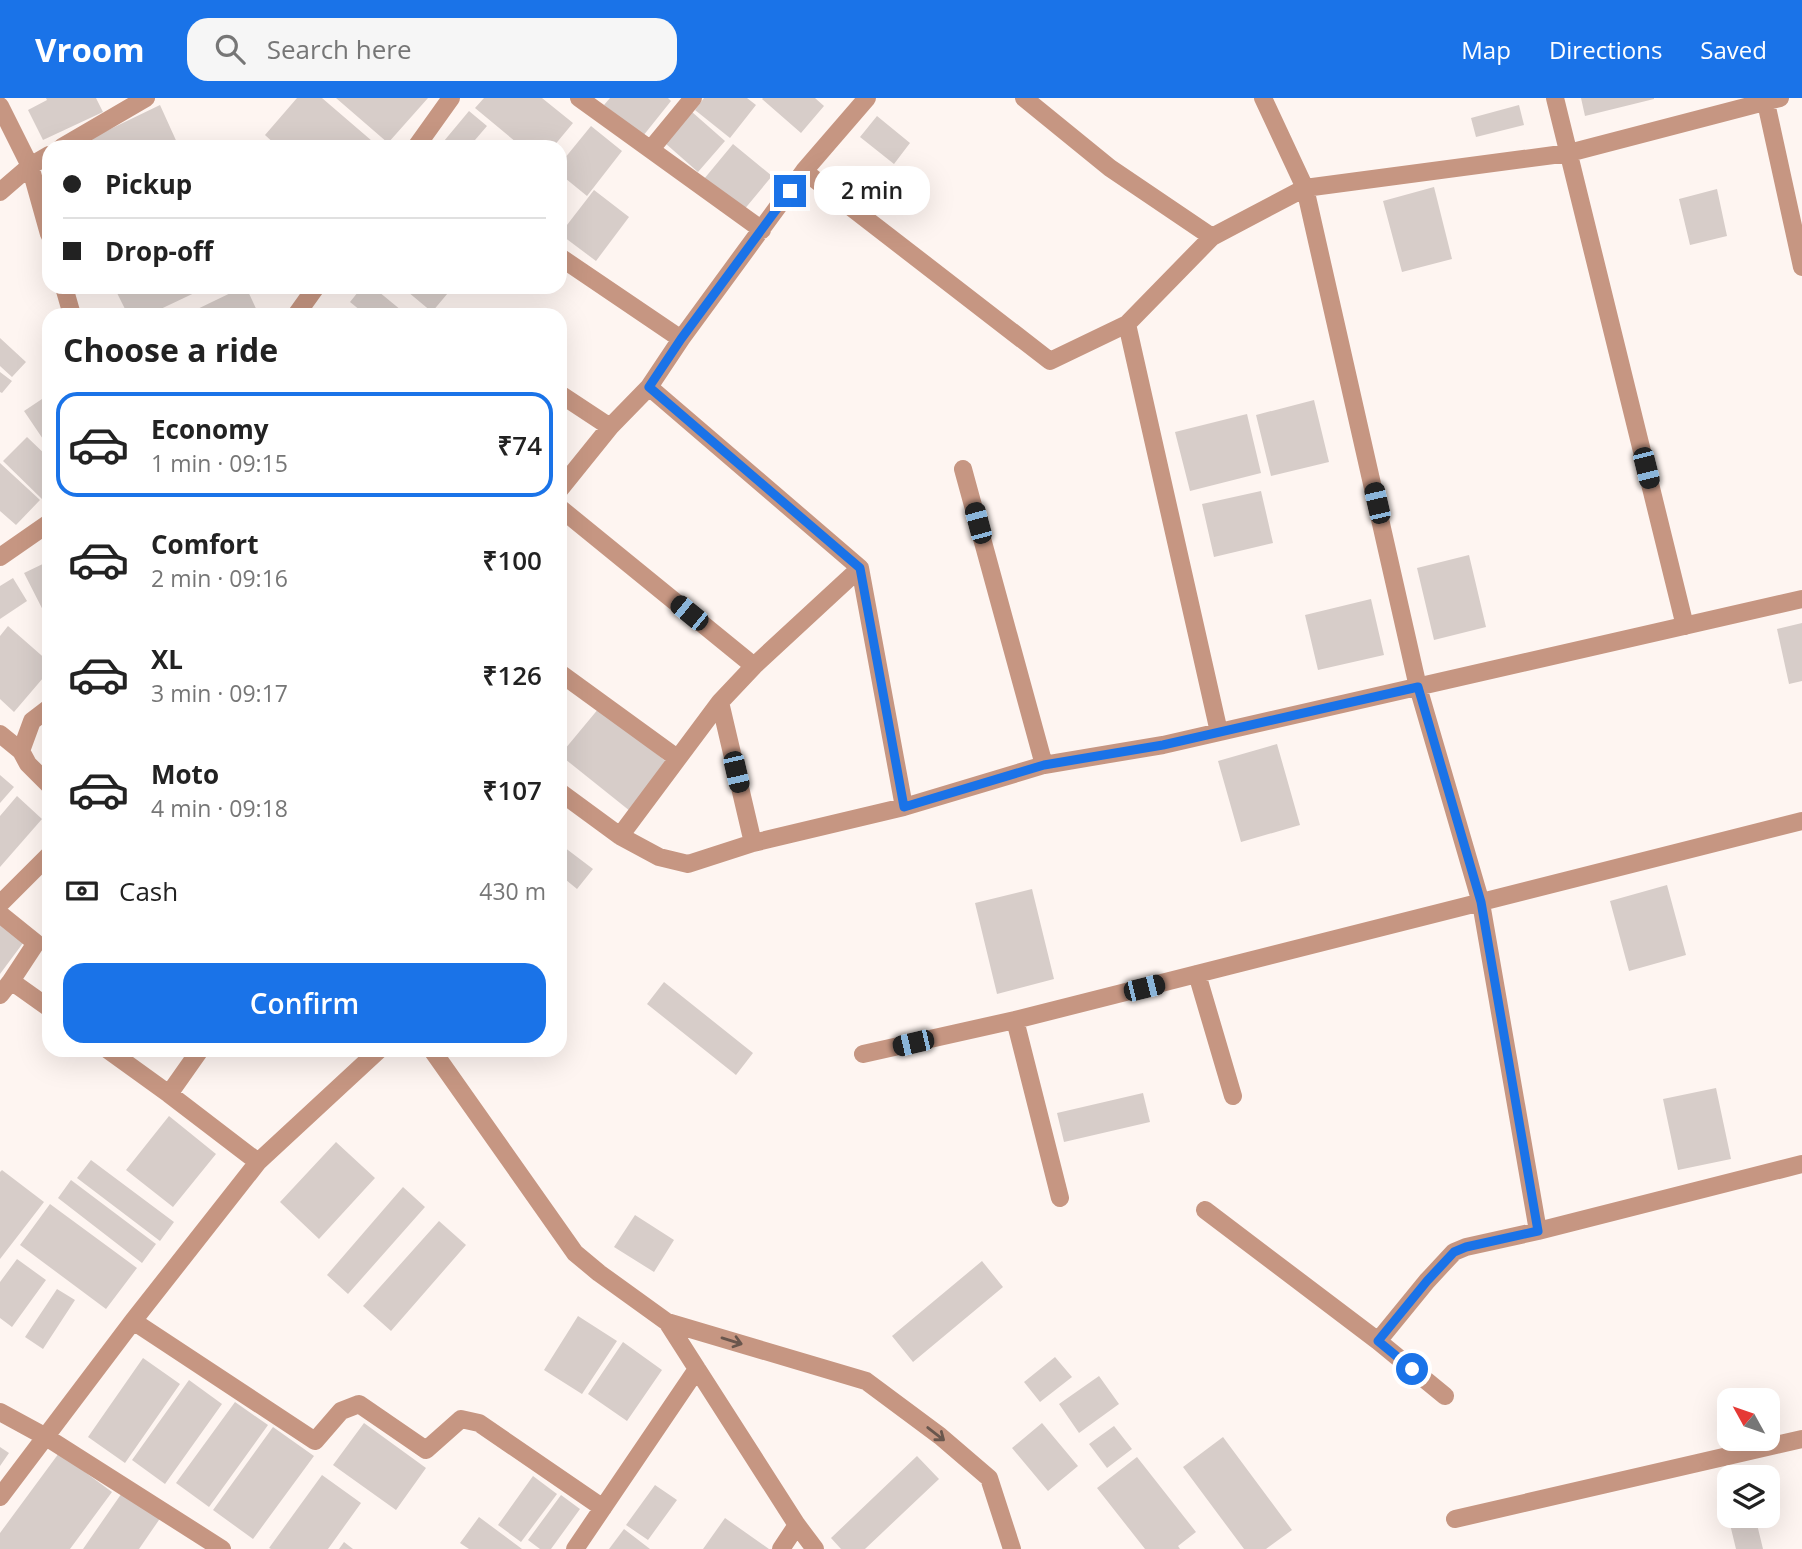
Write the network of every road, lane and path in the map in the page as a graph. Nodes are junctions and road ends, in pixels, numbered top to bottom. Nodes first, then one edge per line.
1 (145, 98) edge
2 (451, 98) edge
3 (579, 98) edge
4 (693, 98) edge
5 (867, 98) edge
6 (1024, 98) edge
7 (1263, 98) edge
8 (1555, 98) edge
9 (1770, 99) edge
10 (0, 106) edge
11 (74, 140) edge
12 (421, 140) edge
13 (651, 149) junction
14 (1569, 153) junction
15 (42, 159) edge
16 (30, 166) junction
17 (804, 171) junction
18 (1305, 188) junction
19 (0, 192) edge
20 (42, 209) edge
21 (762, 230) junction
22 (1212, 237) junction
23 (567, 262) edge
24 (1802, 267) edge
25 (1127, 324) junction
26 (681, 339) junction
27 (649, 387) junction
28 (567, 399) edge
29 (610, 427) junction
30 (963, 470) dead end
31 (567, 480) edge
32 (567, 514) edge
33 (42, 528) edge
34 (0, 557) edge
35 (860, 568) junction
36 (1802, 599) edge
37 (1685, 626) junction
38 (754, 666) junction
39 (567, 678) edge
40 (1418, 687) junction
41 (720, 702) junction
42 (42, 713) edge
43 (1219, 732) junction
44 (0, 734) edge
45 (21, 751) junction
46 (677, 758) junction
47 (1044, 765) junction
48 (42, 778) edge
49 (567, 797) edge
50 (904, 807) junction
51 (1802, 821) edge
52 (620, 836) junction
53 (753, 844) junction
54 (42, 862) edge
55 (1481, 902) junction
56 (0, 904) edge
57 (0, 915) edge
58 (1196, 974) junction
59 (5, 988) edge
60 (42, 1005) edge
61 (1014, 1020) junction
62 (863, 1054) dead end
63 (118, 1057) edge
64 (195, 1057) edge
65 (371, 1057) edge
66 (437, 1057) edge
67 (169, 1094) junction
68 (1233, 1096) dead end
69 (258, 1161) junction
70 (1802, 1164) edge
71 (1059, 1198) dead end
72 (1205, 1210) dead end
73 (1538, 1231) junction
74 (133, 1321) junction
75 (667, 1322) junction
76 (1378, 1341) junction
77 (697, 1369) junction
78 (1445, 1396) dead end
79 (0, 1412) edge
80 (46, 1437) junction
81 (1802, 1439) edge
82 (0, 1497) edge
83 (603, 1508) junction
84 (1455, 1519) dead end
85 (797, 1525) junction
86 (222, 1549) edge
87 (575, 1549) edge
88 (781, 1549) edge
89 (815, 1549) edge
90 (1012, 1549) edge

1 - 11 street
2 - 12 street
3 - 13 street
4 - 13 street
5 - 17 street
6 - 22 street
7 - 18 street
8 - 14 street
9 - 14 street
9 - 24 street
10 - 16 street
13 - 21 street
14 - 18 street
14 - 37 street
15 - 16 street
16 - 19 street
16 - 20 street
17 - 21 street
17 - 25 street
18 - 22 street
18 - 40 street
21 - 26 street
22 - 25 street
23 - 26 street
25 - 43 street
26 - 27 street
27 - 29 street
27 - 35 street
28 - 29 street
29 - 31 street
30 - 47 street
32 - 38 street
33 - 34 street
35 - 38 street
35 - 50 street
36 - 37 street
37 - 40 street
38 - 41 street
39 - 46 street
40 - 43 street
40 - 55 street
41 - 46 street
41 - 53 street
42 - 45 street
43 - 47 street
44 - 45 street
45 - 48 street
46 - 52 street
47 - 50 street
49 - 52 street
50 - 53 street
51 - 55 street
52 - 53 street
54 - 56 street
55 - 58 street
55 - 73 street
57 - 59 street
58 - 61 street
58 - 68 street
59 - 60 street
61 - 62 street
61 - 71 street
63 - 67 street
64 - 67 street
65 - 69 street
66 - 75 street
67 - 69 street
69 - 74 street
70 - 73 street
72 - 76 street
73 - 76 street
74 - 80 street
74 - 83 street
75 - 77 street
75 -> 90 street
76 - 78 street
77 - 83 street
77 - 85 street
79 - 80 street
80 - 82 street
80 - 86 street
81 - 84 street
83 - 87 street
85 - 88 street
85 - 89 street

